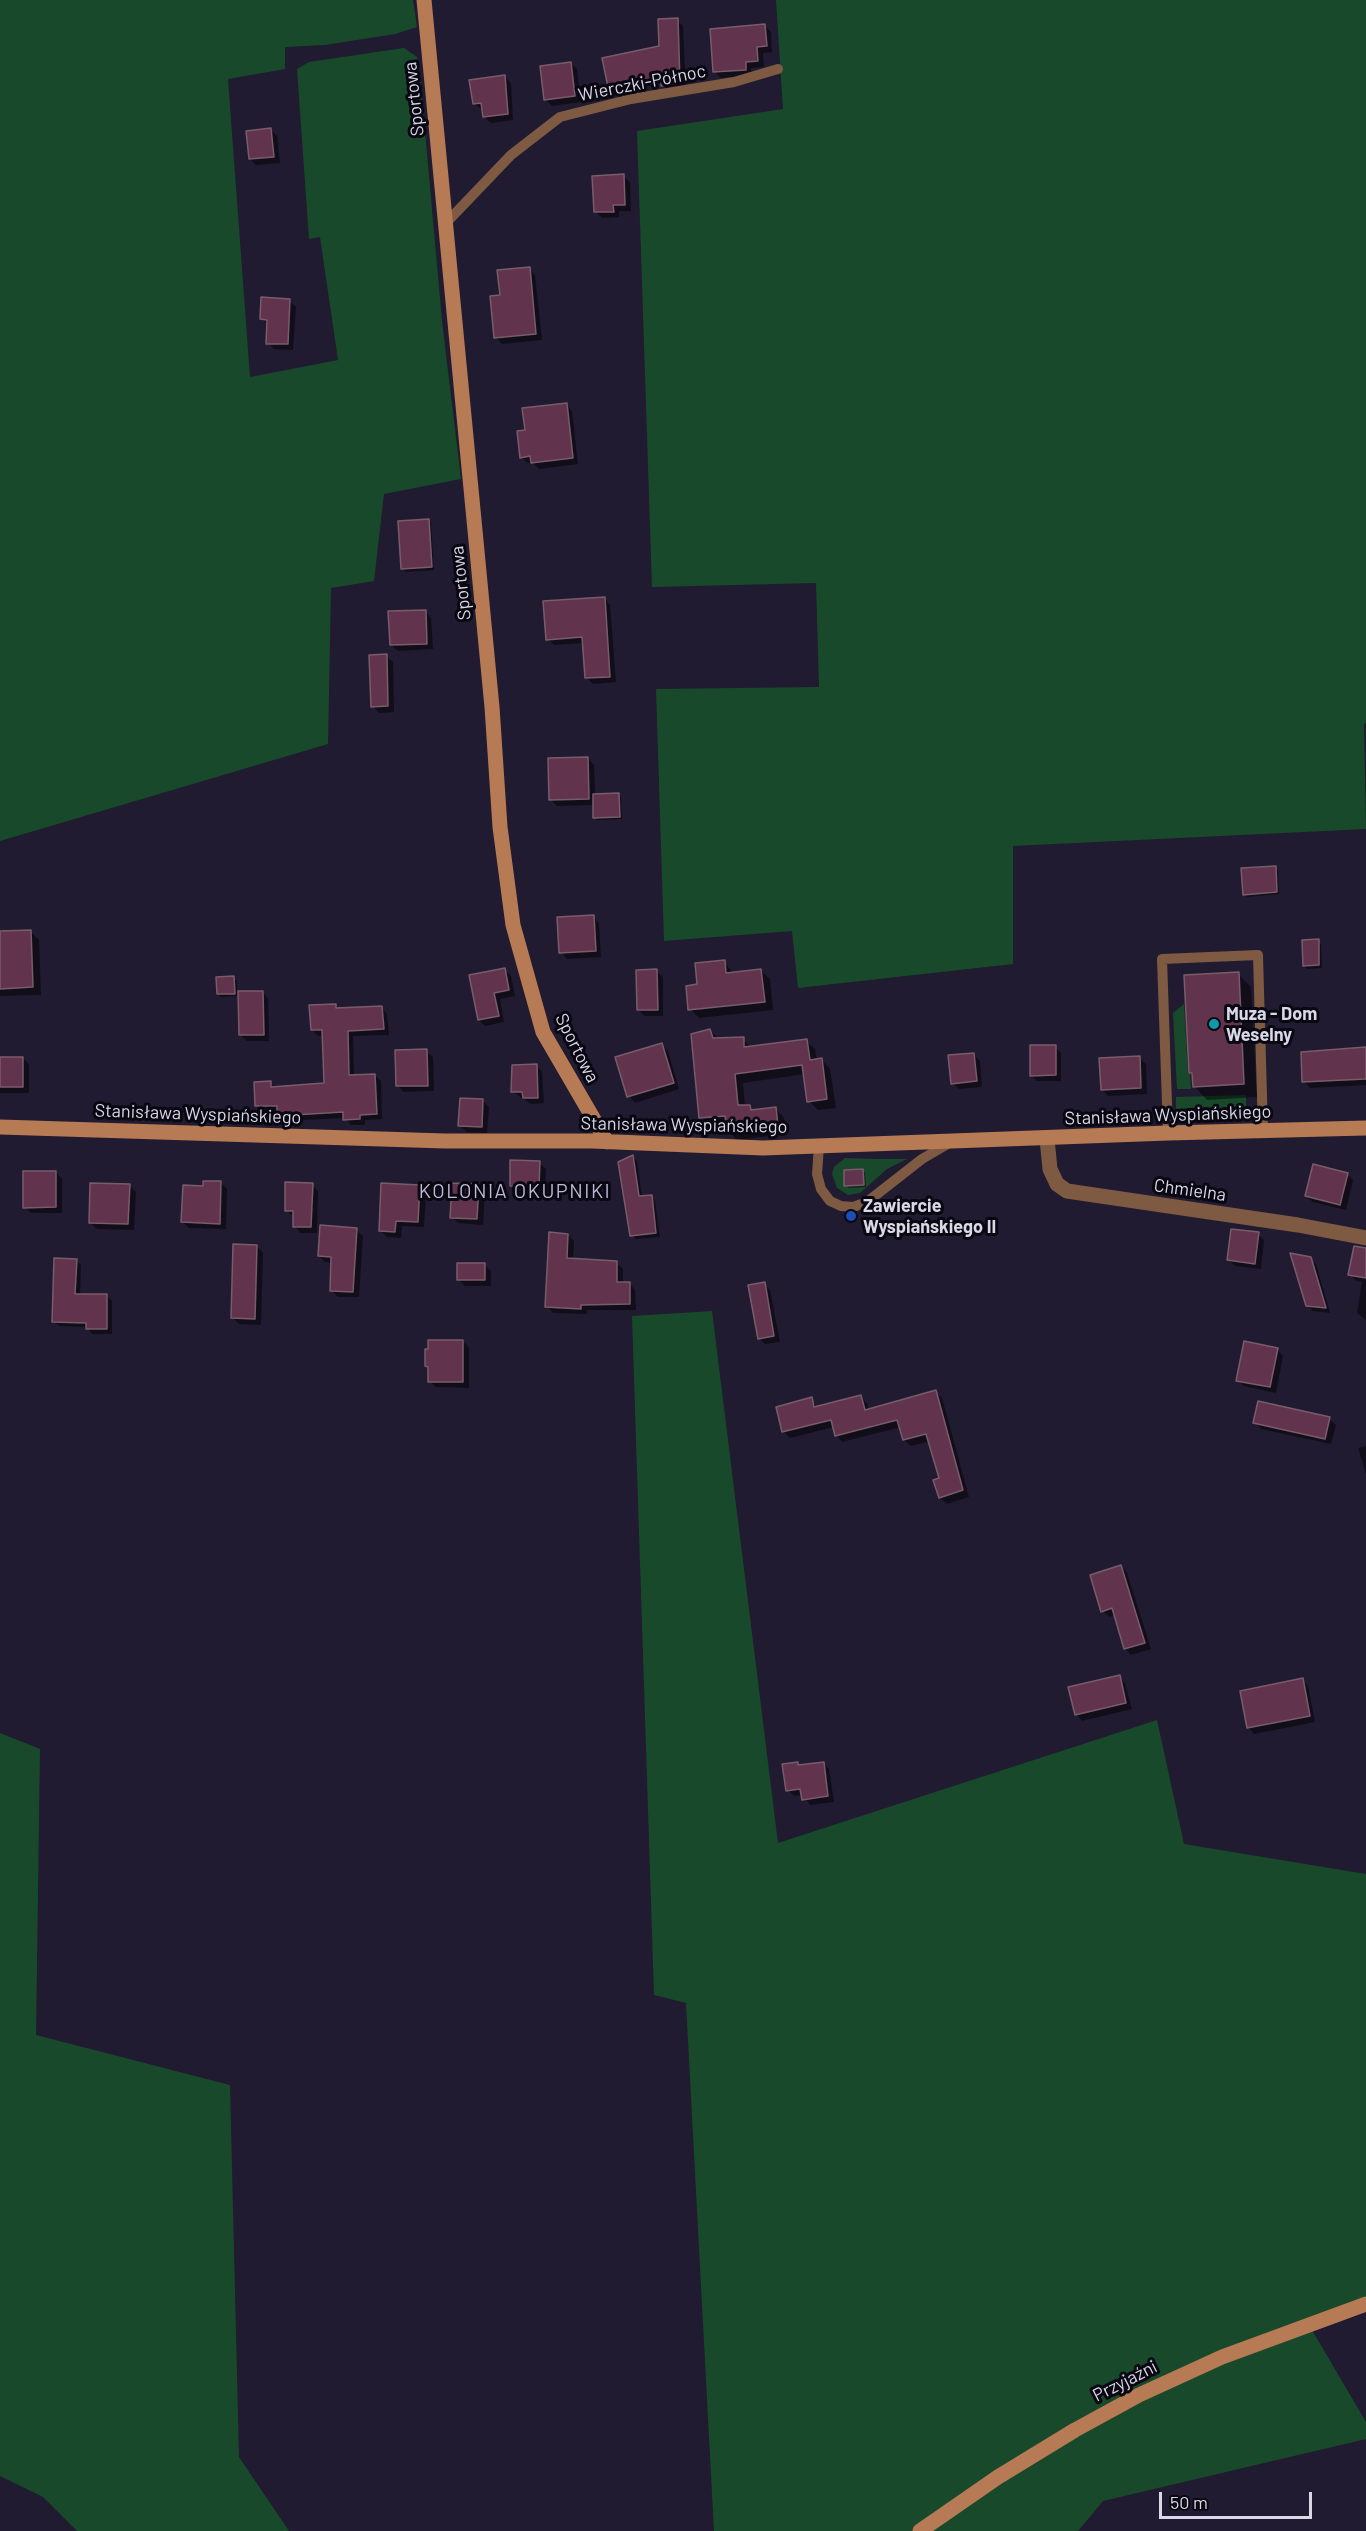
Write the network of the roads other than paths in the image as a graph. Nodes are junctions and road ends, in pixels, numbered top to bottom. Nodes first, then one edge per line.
1 (424, 0) edge
2 (778, 69) dead end
3 (446, 223) junction
4 (0, 1127) edge
5 (1366, 1128) edge
6 (1263, 1131) junction
7 (1168, 1133) junction
8 (1047, 1139) junction
9 (607, 1142) junction
10 (951, 1142) junction
11 (819, 1146) junction
12 (1366, 1238) edge
13 (1366, 2304) edge
14 (920, 2531) edge

1 - 3 street, Sportowa
2 - 3 lane, Wierczki-Północ
3 - 9 street, Sportowa
4 - 9 street, Stanisława Wyspiańskiego
5 - 6 street, Stanisława Wyspiańskiego
6 - 7 street, Stanisława Wyspiańskiego
6 - 7 lane
7 - 8 street, Stanisława Wyspiańskiego
8 - 10 street, Stanisława Wyspiańskiego
8 - 12 street, Chmielna
9 - 11 street, Stanisława Wyspiańskiego
10 - 11 street, Stanisława Wyspiańskiego
10 - 11 lane
13 - 14 street, Przyjaźni

